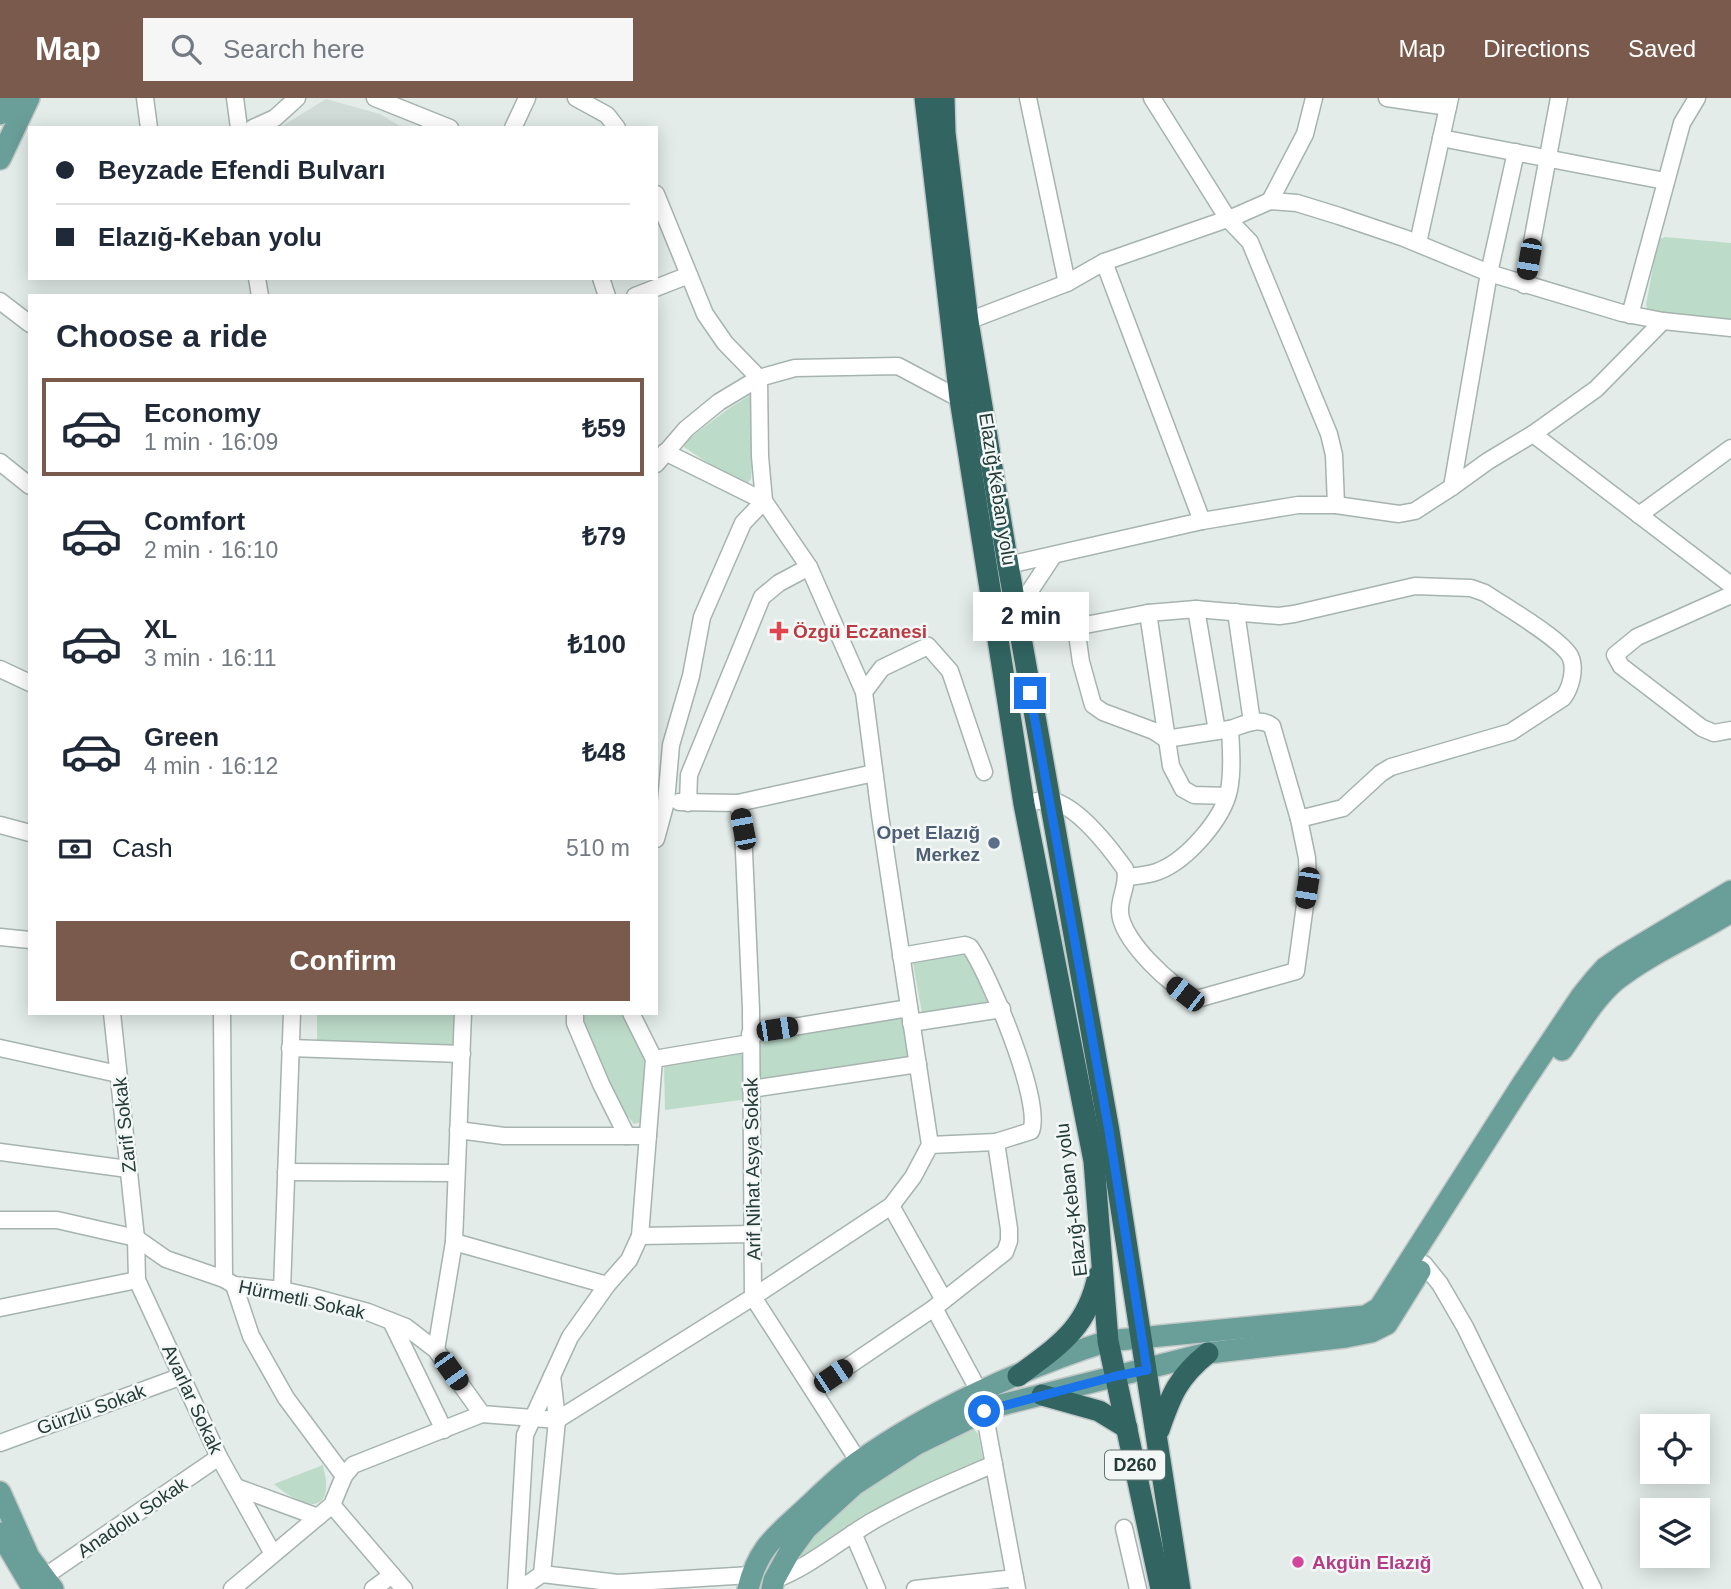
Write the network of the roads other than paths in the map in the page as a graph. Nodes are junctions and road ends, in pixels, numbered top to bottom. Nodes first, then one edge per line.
1 (7, 98) edge
2 (29, 98) edge
3 (145, 98) edge
4 (235, 98) edge
5 (298, 98) edge
6 (375, 98) edge
7 (527, 98) edge
8 (576, 98) edge
9 (925, 98) edge
10 (944, 98) edge
11 (1028, 98) edge
12 (1152, 98) edge
13 (1314, 98) edge
14 (1387, 98) edge
15 (1559, 98) edge
16 (1697, 98) edge
17 (1449, 103) edge
18 (0, 114) edge
19 (149, 126) edge
20 (239, 126) edge
21 (257, 126) edge
22 (445, 126) edge
23 (514, 126) edge
24 (615, 126) edge
25 (1441, 138) junction
26 (1516, 152) junction
27 (1547, 158) junction
28 (0, 159) edge
29 (1665, 181) junction
30 (658, 199) edge
31 (1270, 201) junction
32 (1228, 219) junction
33 (1418, 243) junction
34 (1104, 262) junction
35 (1489, 273) junction
36 (689, 275) junction
37 (1067, 282) junction
38 (1524, 285) junction
39 (640, 294) edge
40 (0, 301) edge
41 (1630, 315) junction
42 (968, 320) junction
43 (1663, 321) junction
44 (28, 322) edge
45 (1731, 328) edge
46 (759, 378) junction
47 (960, 399) junction
48 (1533, 434) junction
49 (1731, 448) edge
50 (661, 458) edge
51 (0, 462) edge
52 (28, 484) edge
53 (1452, 487) junction
54 (764, 501) junction
55 (1336, 505) junction
56 (1639, 516) junction
57 (1202, 521) junction
58 (1052, 556) junction
59 (1008, 565) junction
60 (809, 567) junction
61 (1731, 585) edge
62 (1731, 595) edge
63 (1196, 609) junction
64 (1016, 612) junction
65 (1236, 612) junction
66 (1148, 613) junction
67 (0, 668) edge
68 (28, 682) edge
69 (864, 692) junction
70 (1252, 722) junction
71 (1224, 730) junction
72 (1731, 730) edge
73 (1166, 739) junction
74 (984, 772) dead end
75 (874, 773) junction
76 (1227, 796) junction
77 (661, 800) edge
78 (1049, 800) junction
79 (688, 803) junction
80 (738, 803) junction
81 (1024, 804) junction
82 (1299, 819) junction
83 (658, 823) edge
84 (0, 825) edge
85 (28, 832) edge
86 (1127, 877) junction
87 (1731, 891) edge
88 (1731, 912) edge
89 (0, 937) edge
90 (28, 940) edge
91 (901, 956) junction
92 (1002, 1009) junction
93 (112, 1015) edge
94 (222, 1015) edge
95 (292, 1015) edge
96 (463, 1015) edge
97 (575, 1015) edge
98 (632, 1015) edge
99 (910, 1015) junction
100 (750, 1038) junction
101 (0, 1048) edge
102 (290, 1048) junction
103 (462, 1054) junction
104 (654, 1059) junction
105 (918, 1064) junction
106 (118, 1074) junction
107 (751, 1089) junction
108 (458, 1130) junction
109 (627, 1136) junction
110 (648, 1136) junction
111 (996, 1142) junction
112 (930, 1146) junction
113 (0, 1152) edge
114 (128, 1169) junction
115 (286, 1171) junction
116 (456, 1173) junction
117 (891, 1206) junction
118 (0, 1220) edge
119 (752, 1234) junction
120 (640, 1236) junction
121 (136, 1238) junction
122 (454, 1242) junction
123 (1102, 1261) junction
124 (1424, 1264) junction
125 (137, 1280) junction
126 (229, 1282) junction
127 (607, 1285) junction
128 (282, 1290) junction
129 (753, 1297) junction
130 (939, 1304) junction
131 (0, 1308) edge
132 (391, 1321) junction
133 (1142, 1338) junction
134 (1108, 1340) junction
135 (436, 1350) junction
136 (1208, 1353) junction
137 (1147, 1370) junction
138 (182, 1376) junction
139 (552, 1376) junction
140 (1018, 1376) junction
141 (1116, 1376) junction
142 (813, 1390) junction
143 (1042, 1395) junction
144 (982, 1402) junction
145 (482, 1414) junction
146 (533, 1418) junction
147 (557, 1419) junction
148 (1127, 1428) junction
149 (444, 1430) junction
150 (1157, 1435) junction
151 (0, 1443) edge
152 (219, 1457) junction
153 (859, 1462) junction
154 (994, 1464) junction
155 (344, 1476) junction
156 (236, 1487) junction
157 (0, 1492) edge
158 (332, 1505) junction
159 (318, 1517) junction
160 (1124, 1528) dead end
161 (0, 1533) edge
162 (853, 1533) junction
163 (273, 1554) junction
164 (542, 1574) junction
165 (392, 1575) junction
166 (593, 1581) junction
167 (749, 1582) edge
168 (1016, 1583) edge
169 (44, 1585) edge
170 (721, 1585) edge
171 (773, 1585) edge
172 (232, 1589) edge
173 (373, 1589) edge
174 (404, 1589) edge
175 (518, 1589) edge
176 (574, 1589) edge
177 (877, 1589) edge
178 (915, 1589) edge
179 (1138, 1589) edge
180 (1161, 1589) edge
181 (1180, 1589) edge
182 (1593, 1589) edge

1 - 18 main road
2 - 28 main road
3 - 19 street
4 - 20 street
5 - 21 street
6 - 22 street
7 - 23 street
8 - 24 street
9 - 47 highway, Elazığ-Keban yolu / D260
10 - 42 highway, Elazığ-Keban yolu / D260
11 - 37 street
12 - 32 street
13 - 31 street
14 - 17 street
15 - 27 street
16 - 29 street
17 - 25 street
25 - 26 street
25 - 33 street
26 - 27 street
26 - 35 street
27 - 29 street
27 - 38 street
29 - 41 street
30 - 36 street
31 - 32 street
31 - 33 street
32 - 34 street
32 - 55 street
33 - 35 street
34 - 37 street
34 - 57 street
35 - 38 street
35 - 53 street
36 - 39 street
36 - 46 street
37 - 42 street
38 - 41 street
40 - 44 street
41 - 43 street
42 - 59 highway, Elazığ-Keban yolu / D260
43 - 45 street
43 - 48 street
46 - 47 street
46 - 50 street
46 - 54 street
47 - 81 highway, Elazığ-Keban yolu / D260
48 - 53 street
48 - 56 street
49 - 56 street
50 - 54 street
51 - 52 street
53 - 55 street
54 - 60 street
54 - 77 street
55 - 57 street
56 - 61 street
57 - 58 street
58 - 59 street
58 - 64 street
59 - 64 highway, Elazığ-Keban yolu / D260
60 - 69 street
60 - 79 street
62 - 72 street
63 - 65 street
63 - 66 street
63 - 71 street
64 - 78 highway, Elazığ-Keban yolu / D260
65 - 70 street
65 - 82 street
66 - 73 street
66 - 73 street
67 - 68 street
69 - 74 street
69 - 75 street
70 - 71 street
70 - 82 street
71 - 73 street
71 - 76 street
73 - 76 street
75 - 80 street
75 - 91 street
76 - 86 street
77 - 79 street
77 - 83 street
78 - 81 street
78 - 86 street
78 - 133 highway, Elazığ-Keban yolu / D260
79 - 80 street
80 - 100 street, Arif Nihat Asya Sokak
81 - 123 highway, Elazığ-Keban yolu / D260
82 - 86 street
84 - 85 street
87 - 133 main road
88 - 124 main road
89 - 90 street
91 - 92 street
91 - 99 street
92 - 99 street
92 - 111 street
93 - 106 street, Zarif Sokak
94 - 126 street
95 - 102 street
96 - 103 street
97 - 109 street
98 - 104 street
99 - 100 street
99 - 105 street
100 - 104 street
100 - 107 street, Arif Nihat Asya Sokak
101 - 106 street
102 - 103 street
102 - 115 street
103 - 108 street
104 - 110 street
105 - 107 street
105 - 112 street
106 - 114 street, Zarif Sokak
107 - 119 street, Arif Nihat Asya Sokak
108 - 109 street
108 - 116 street
109 - 110 street
110 - 120 street
111 - 112 street
111 - 130 street
112 - 117 street
113 - 114 street
114 - 121 street, Zarif Sokak
115 - 116 street
115 - 128 street
116 - 122 street
117 - 129 street
117 - 130 street
118 - 121 street, Hürmetli Sokak
119 - 120 street
119 - 129 street, Arif Nihat Asya Sokak
120 - 127 street
121 - 125 street, Avarlar Sokak
121 - 126 street, Hürmetli Sokak
122 - 127 street
122 - 135 street
123 - 134 highway, Elazığ-Keban yolu / D260
123 - 140 highway
124 - 136 main road
124 - 182 street
125 - 131 street
125 - 138 street, Avarlar Sokak
126 - 128 street, Hürmetli Sokak
126 - 155 street
127 - 139 street
128 - 132 street, Hürmetli Sokak
129 - 142 street
129 - 147 street
130 - 142 street
130 - 144 street
132 - 135 street, Hürmetli Sokak
132 - 149 street
133 - 134 main road
133 - 137 highway, Elazığ-Keban yolu / D260
134 - 140 main road
134 - 141 highway, Elazığ-Keban yolu / D260
135 - 145 street, Hürmetli Sokak
136 - 137 main road
136 - 150 highway
137 - 141 main road
137 - 150 highway, Elazığ-Keban yolu / D260
138 - 151 street, Gürzlü Sokak
138 - 152 street, Avarlar Sokak
139 - 146 street
139 - 147 street
140 - 144 main road
141 - 143 main road
141 - 148 highway, Elazığ-Keban yolu / D260
142 - 153 street
143 - 144 main road
143 - 148 highway
144 - 153 main road
144 - 154 street
144 - 171 main road
145 - 146 street
145 - 149 street
146 - 147 street
146 - 175 street
147 - 164 street
148 - 180 highway, Elazığ-Keban yolu / D260
149 - 155 street
150 - 181 highway, Elazığ-Keban yolu / D260
152 - 156 street, Avarlar Sokak
152 - 169 street, Anadolu Sokak
153 - 167 main road
154 - 162 street
154 - 168 street
155 - 158 street
156 - 159 street
156 - 163 street, Avarlar Sokak
157 - 169 main road
158 - 159 street
158 - 165 street
159 - 163 street
160 - 179 street
161 - 169 main road
162 - 171 street
162 - 177 street
163 - 172 street
164 - 166 street
164 - 175 street
165 - 173 street
165 - 174 street
166 - 170 street
166 - 176 street
167 - 170 street
168 - 178 street

